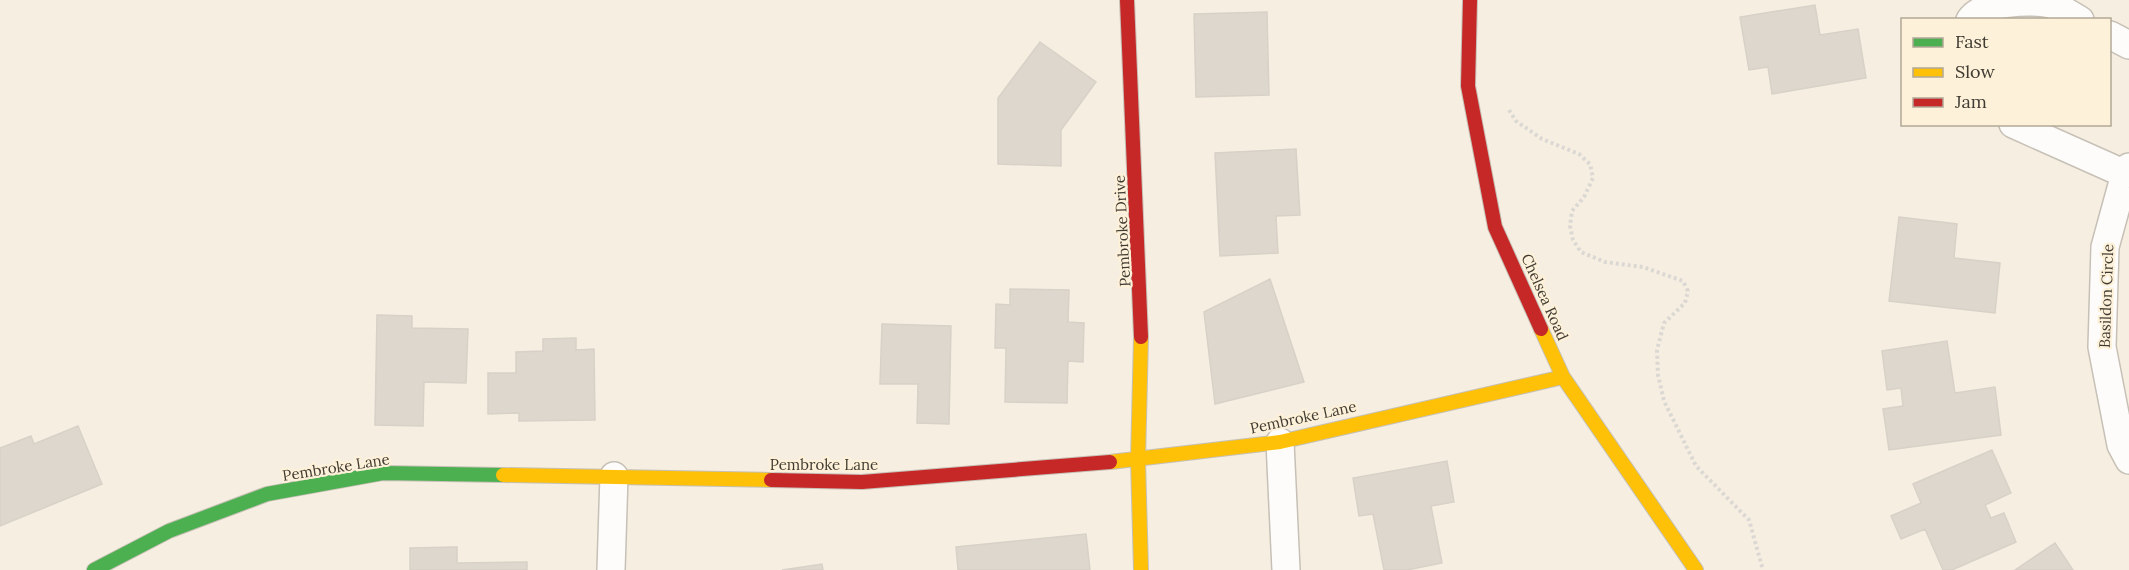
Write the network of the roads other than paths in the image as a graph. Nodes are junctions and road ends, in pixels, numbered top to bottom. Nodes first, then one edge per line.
1 (1127, 0) edge
2 (1470, 0) edge
3 (1972, 18) edge
4 (2076, 18) edge
5 (2111, 36) edge
6 (2129, 45) edge
7 (2018, 126) edge
8 (2127, 170) edge
9 (1563, 377) junction
10 (1280, 442) junction
11 (1138, 460) junction
12 (2129, 460) edge
13 (614, 476) junction
14 (94, 570) edge
15 (611, 570) edge
16 (1140, 570) edge
17 (1286, 570) edge
18 (1696, 570) edge

1 - 11 street, Pembroke Drive
2 - 9 street, Chelsea Road
3 - 4 street
5 - 6 street
7 - 8 street
8 - 12 street, Basildon Circle
9 - 10 street, Pembroke Lane
9 - 18 street, Chelsea Road
10 - 11 street, Pembroke Lane
10 - 17 street
11 - 13 street, Pembroke Lane
11 - 16 street, Pembroke Drive
13 - 14 street, Pembroke Lane
13 - 15 street

